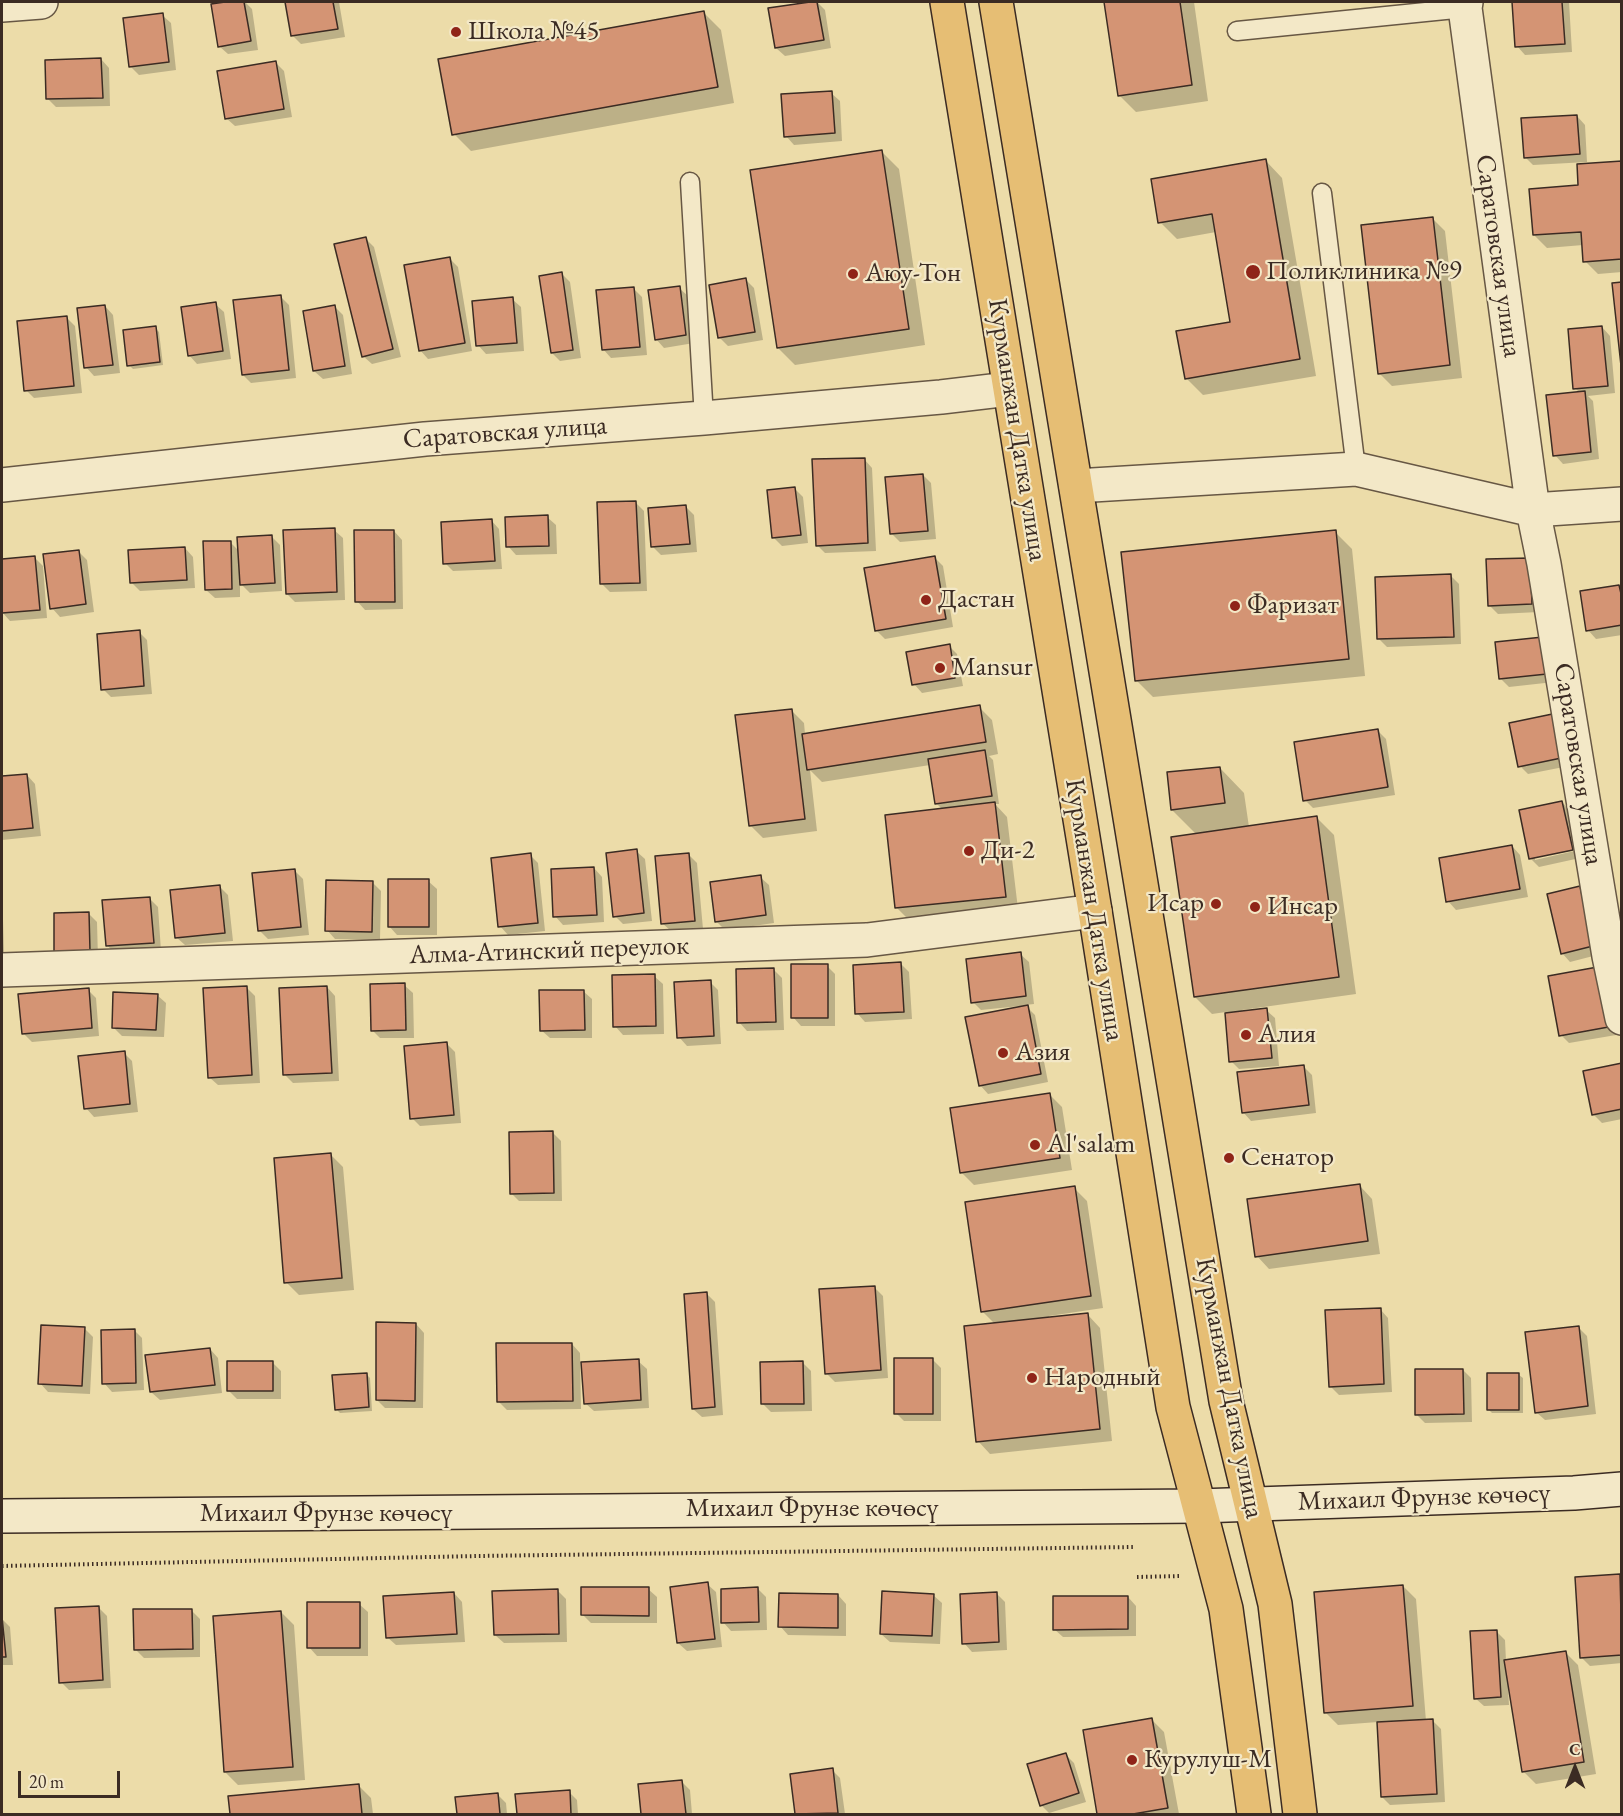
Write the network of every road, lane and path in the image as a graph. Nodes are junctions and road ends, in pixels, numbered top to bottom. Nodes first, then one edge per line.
1 (41, 2) edge
2 (947, 2) edge
3 (996, 2) edge
4 (2, 5) edge
5 (1466, 5) edge
6 (1238, 31) dead end
7 (690, 182) dead end
8 (1322, 193) dead end
9 (1009, 389) junction
10 (704, 418) junction
11 (1356, 469) junction
12 (2, 485) edge
13 (1076, 486) junction
14 (1622, 504) edge
15 (1533, 510) junction
16 (1095, 911) junction
17 (1616, 955) edge
18 (2, 970) edge
19 (1622, 1018) edge
20 (1622, 1489) edge
21 (1251, 1504) junction
22 (1199, 1506) junction
23 (2, 1516) edge
24 (1133, 1547) dead end
25 (2, 1566) edge
26 (1181, 1576) dead end
27 (1137, 1577) dead end
28 (1254, 1815) edge
29 (1300, 1815) edge

1 - 4 street
2 - 9 main road, Курманжан Датка улица
3 - 13 main road, Курманжан Датка улица
5 - 6 lane
5 - 15 street, Саратовская улица
7 - 10 lane
8 - 11 lane
9 - 10 street, Саратовская улица
9 - 16 main road, Курманжан Датка улица
10 - 12 street, Саратовская улица
11 - 13 street
11 - 15 street
13 - 21 main road, Курманжан Датка улица
14 - 15 street
15 - 17 street, Саратовская улица
16 - 18 street, Алма-Атинский переулок
16 - 22 main road, Курманжан Датка улица
17 - 19 street, Саратовская улица
20 - 21 street, Михаил Фрунзе көчөсү
21 - 22 street, Михаил Фрунзе көчөсү
21 - 29 main road, Курманжан Датка улица
22 - 23 street, Михаил Фрунзе көчөсү
22 - 28 main road, Курманжан Датка улица
24 - 25 path
26 - 27 path

